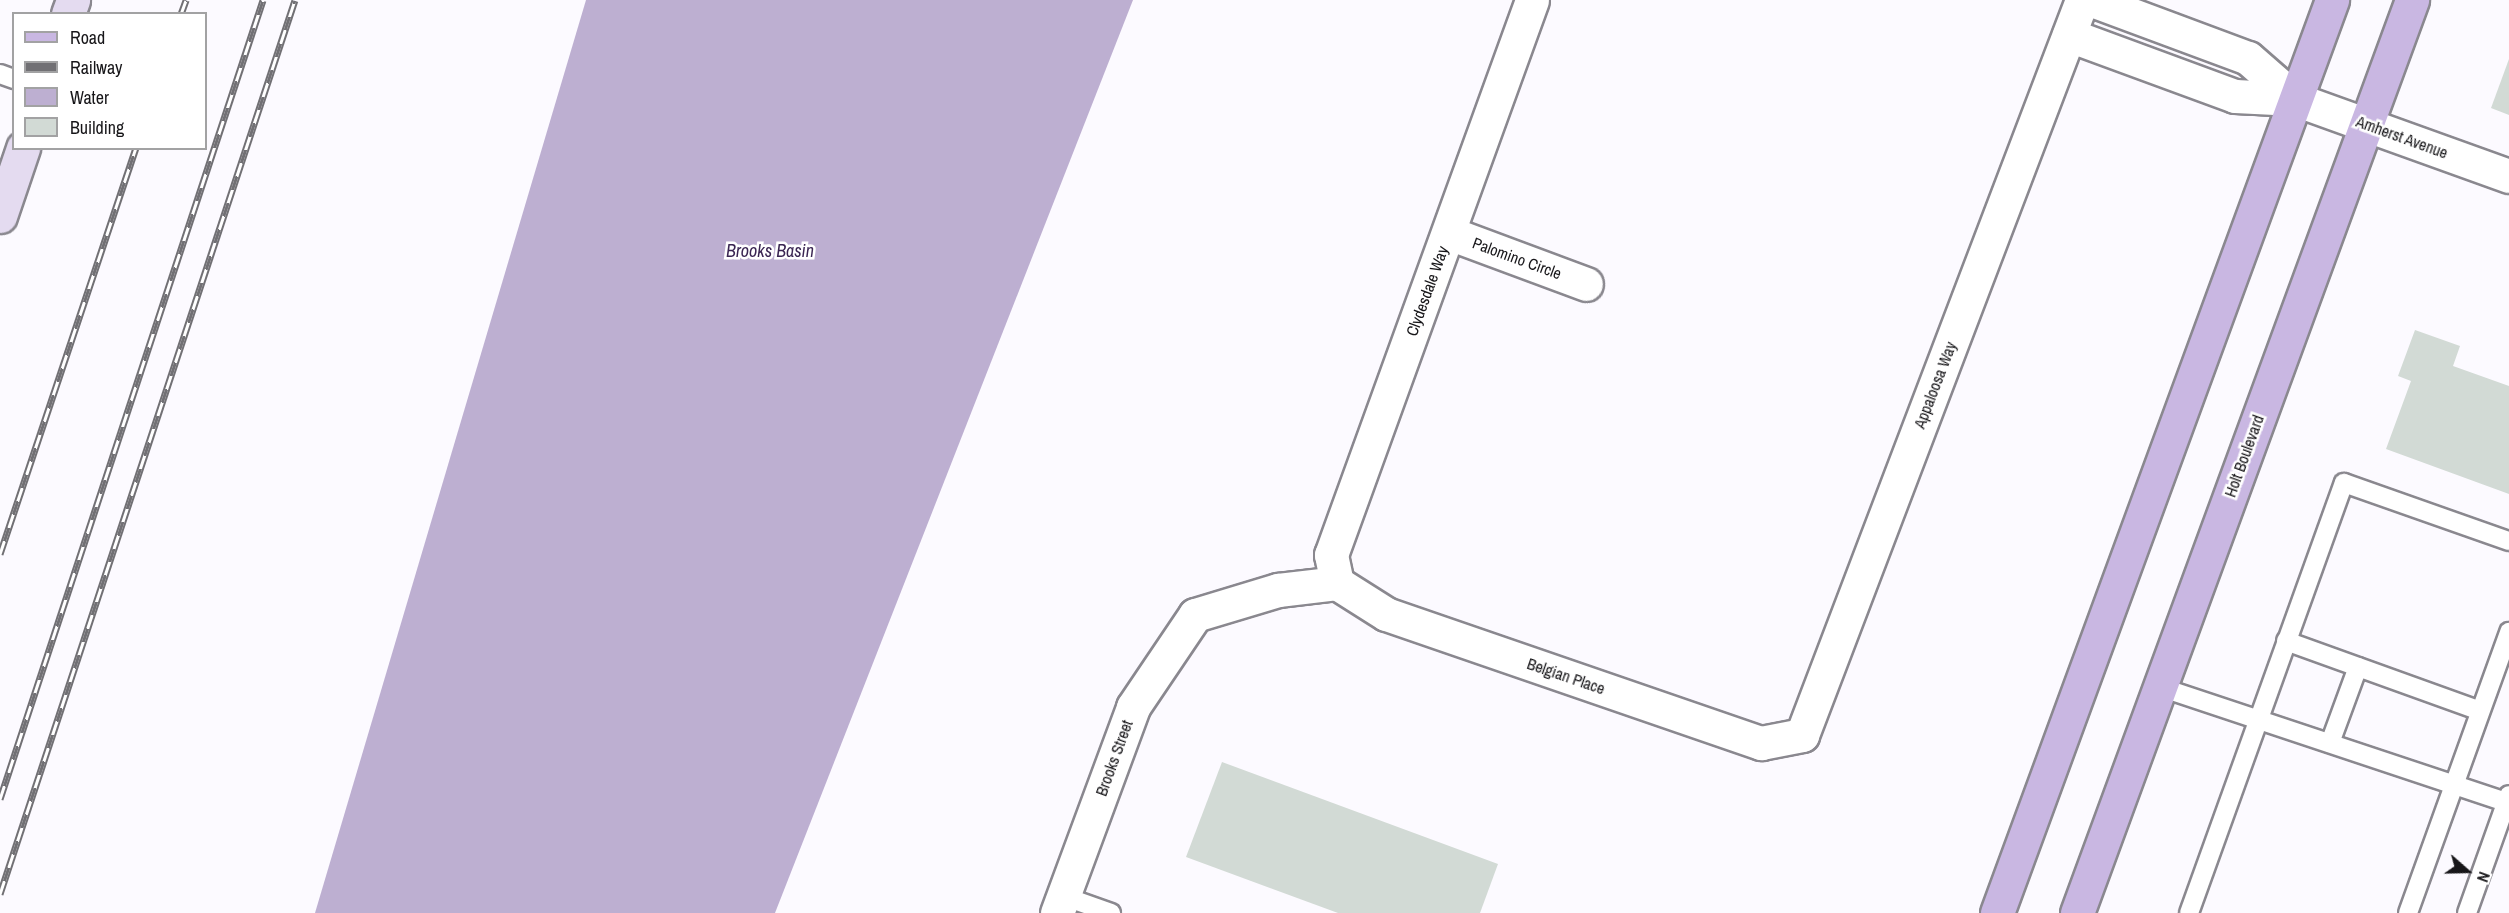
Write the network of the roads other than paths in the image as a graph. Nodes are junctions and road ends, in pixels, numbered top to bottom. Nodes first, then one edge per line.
1 (1532, 0) edge
2 (2082, 0) edge
3 (2092, 0) edge
4 (2332, 0) edge
5 (2412, 0) edge
6 (2069, 35) junction
7 (2295, 99) junction
8 (2365, 123) junction
9 (22, 150) edge
10 (2509, 176) edge
11 (0, 216) edge
12 (1449, 233) junction
13 (1586, 284) dead end
14 (2509, 541) edge
15 (1337, 583) junction
16 (2509, 632) edge
17 (2286, 641) junction
18 (2358, 667) junction
19 (2160, 687) junction
20 (2480, 711) junction
21 (2257, 719) junction
22 (1802, 735) joint
23 (2330, 743) junction
24 (2454, 785) junction
25 (2508, 800) edge
26 (1060, 904) edge
27 (1111, 913) edge
28 (1997, 913) edge
29 (2077, 913) edge
30 (2189, 913) edge
31 (2408, 913) edge
32 (2467, 913) edge

1 - 12 street, Clydesdale Way
2 - 6 street, Appaloosa Way
3 - 7 street
4 - 7 main road
5 - 8 main road, Holt Boulevard
6 - 7 street
6 - 22 street, Appaloosa Way
7 - 8 street, Amherst Avenue
7 - 28 main road
8 - 10 street, Amherst Avenue
8 - 19 main road, Holt Boulevard
9 - 11 street
12 - 13 street, Palomino Circle
12 - 15 street, Clydesdale Way
14 - 17 lane
15 - 22 street, Belgian Place
15 - 26 street, Brooks Street
16 - 20 lane
17 - 18 lane
17 - 21 lane
18 - 20 lane
18 - 23 lane
19 - 21 lane
19 - 29 main road, Holt Boulevard
20 - 24 lane
21 - 23 lane
21 - 30 lane
23 - 24 lane
24 - 25 lane
24 - 31 lane
25 - 32 lane
26 - 27 lane

